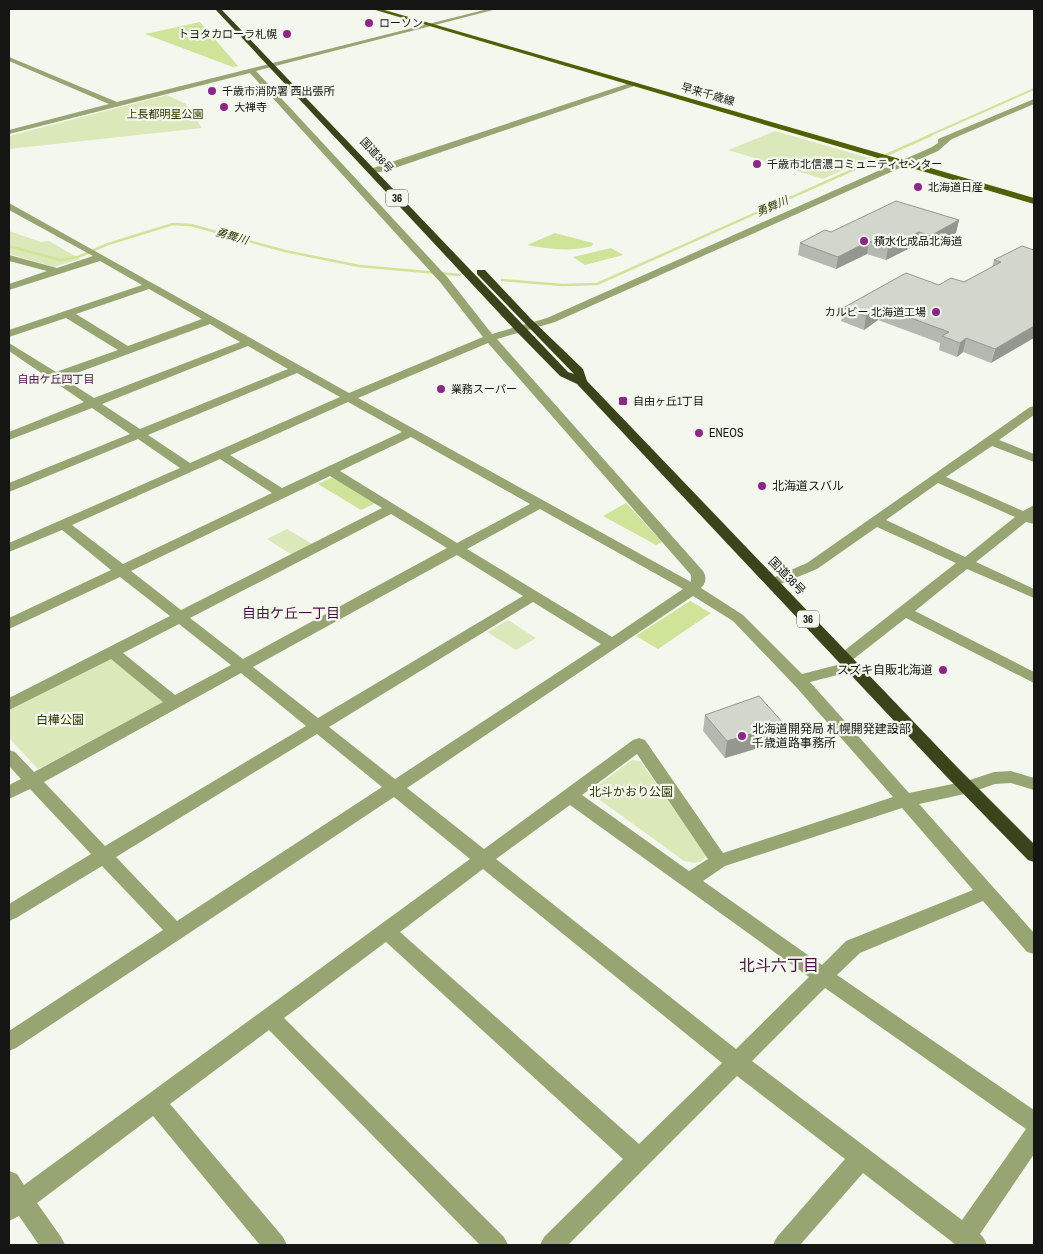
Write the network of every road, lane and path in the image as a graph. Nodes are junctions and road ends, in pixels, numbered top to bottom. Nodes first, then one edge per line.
1 (218, 9) edge
2 (230, 9) edge
3 (375, 9) edge
4 (494, 9) edge
5 (431, 25) junction
6 (9, 59) edge
7 (282, 63) junction
8 (271, 65) junction
9 (252, 70) junction
10 (636, 84) junction
11 (1034, 101) edge
12 (115, 104) junction
13 (9, 132) edge
14 (349, 133) dead end
15 (890, 159) junction
16 (373, 166) junction
17 (386, 173) joint
18 (1034, 201) edge
19 (9, 206) edge
20 (99, 256) junction
21 (9, 258) edge
22 (471, 262) dead end
23 (57, 271) junction
24 (150, 285) junction
25 (9, 286) edge
26 (68, 314) junction
27 (210, 320) junction
28 (526, 325) junction
29 (9, 334) edge
30 (490, 338) junction
31 (249, 342) junction
32 (9, 346) edge
33 (126, 350) junction
34 (298, 369) junction
35 (54, 377) junction
36 (350, 397) junction
37 (92, 403) junction
38 (1034, 410) edge
39 (412, 432) junction
40 (138, 434) junction
41 (9, 436) edge
42 (991, 440) junction
43 (220, 454) junction
44 (1034, 458) edge
45 (189, 468) junction
46 (332, 471) junction
47 (937, 478) junction
48 (9, 488) edge
49 (282, 494) junction
50 (539, 504) junction
51 (392, 508) junction
52 (1031, 515) edge
53 (876, 520) junction
54 (63, 524) junction
55 (9, 548) edge
56 (456, 549) junction
57 (967, 562) junction
58 (121, 570) junction
59 (773, 583) junction
60 (694, 589) junction
61 (1034, 594) edge
62 (533, 596) junction
63 (904, 612) junction
64 (180, 618) junction
65 (9, 624) edge
66 (612, 644) junction
67 (113, 652) junction
68 (849, 662) junction
69 (241, 666) junction
70 (1034, 678) edge
71 (799, 680) junction
72 (174, 703) junction
73 (9, 705) edge
74 (317, 727) junction
75 (9, 756) edge
76 (32, 780) junction
77 (1034, 784) edge
78 (969, 787) junction
79 (395, 788) junction
80 (9, 793) edge
81 (570, 796) junction
82 (905, 800) junction
83 (102, 855) junction
84 (1034, 855) edge
85 (483, 860) junction
86 (719, 861) junction
87 (689, 880) junction
88 (987, 892) junction
89 (9, 913) edge
90 (175, 931) junction
91 (386, 931) junction
92 (1034, 946) edge
93 (823, 976) junction
94 (270, 1017) junction
95 (9, 1042) edge
96 (736, 1062) junction
97 (155, 1102) junction
98 (1034, 1122) edge
99 (1034, 1136) edge
100 (861, 1158) junction
101 (638, 1159) junction
102 (13, 1197) edge
103 (969, 1241) edge
104 (53, 1245) edge
105 (276, 1245) edge
106 (496, 1245) edge
107 (552, 1245) edge
108 (785, 1245) edge

1 - 8 highway, 国道36号 / 36
2 - 7 highway, 国道36号
3 - 5 main road, 早来千歳線
4 - 5 street
5 - 7 street
5 - 10 main road, 早来千歳線
6 - 12 street
7 - 8 street
7 - 14 highway, 国道36号
8 - 9 street
8 - 16 highway, 国道36号 / 36
9 - 12 street
9 - 30 street
10 - 15 main road, 早来千歳線
10 - 17 street
11 - 15 street
12 - 13 street
15 - 18 main road, 早来千歳線
15 - 28 street
16 - 17 highway, 国道36号 / 36
16 - 28 highway, 国道36号 / 36
19 - 20 street
20 - 23 street
20 - 24 street
21 - 23 street
22 - 28 highway, 国道36号 / 36
23 - 25 street
24 - 26 street
24 - 27 street
26 - 29 street
26 - 33 street
27 - 31 street
27 - 33 street
28 - 30 street
28 - 59 highway, 国道36号 / 36
30 - 36 street
30 - 60 street
31 - 34 street
31 - 37 street
32 - 35 street
33 - 35 street
34 - 36 street
34 - 40 street
35 - 37 street
36 - 39 street
36 - 43 street
37 - 40 street
37 - 41 street
38 - 42 street
39 - 46 street
39 - 50 street
40 - 45 street
40 - 48 street
42 - 44 street
42 - 47 street
43 - 45 street
43 - 49 street
45 - 54 street
46 - 49 street
46 - 51 street
47 - 52 street
47 - 53 street
49 - 58 street
50 - 56 street
50 - 60 street
51 - 56 street
51 - 64 street
52 - 57 street
53 - 57 street
53 - 59 street
54 - 55 street
54 - 58 street
56 - 62 street
56 - 69 street
57 - 61 street
57 - 63 street
58 - 64 street
58 - 65 street
59 - 68 highway, 国道36号 / 36
60 - 66 street
60 - 71 street
62 - 66 street
62 - 74 street
63 - 68 street
63 - 70 street
64 - 67 street
64 - 69 street
66 - 79 street
67 - 72 street
67 - 73 street
68 - 71 street
68 - 78 highway, 国道36号 / 36
69 - 72 street
69 - 74 street
71 - 82 street
72 - 76 street
74 - 79 street
74 - 83 street
75 - 76 street
76 - 80 street
76 - 83 street
77 - 78 street
78 - 82 street
78 - 84 highway, 国道36号 / 36
79 - 85 street
79 - 90 street
81 - 85 street
81 - 86 street
81 - 87 street
82 - 86 street
82 - 88 street
83 - 89 street
83 - 90 street
85 - 91 street
85 - 96 street
86 - 87 street
87 - 93 street
88 - 92 street
88 - 93 street
90 - 95 street
91 - 94 street
91 - 101 street
93 - 96 street
93 - 98 street
94 - 97 street
94 - 106 street
96 - 100 street
96 - 101 street
97 - 102 street
97 - 105 street
99 - 103 street
100 - 103 street
100 - 108 street
101 - 107 street
102 - 104 street

